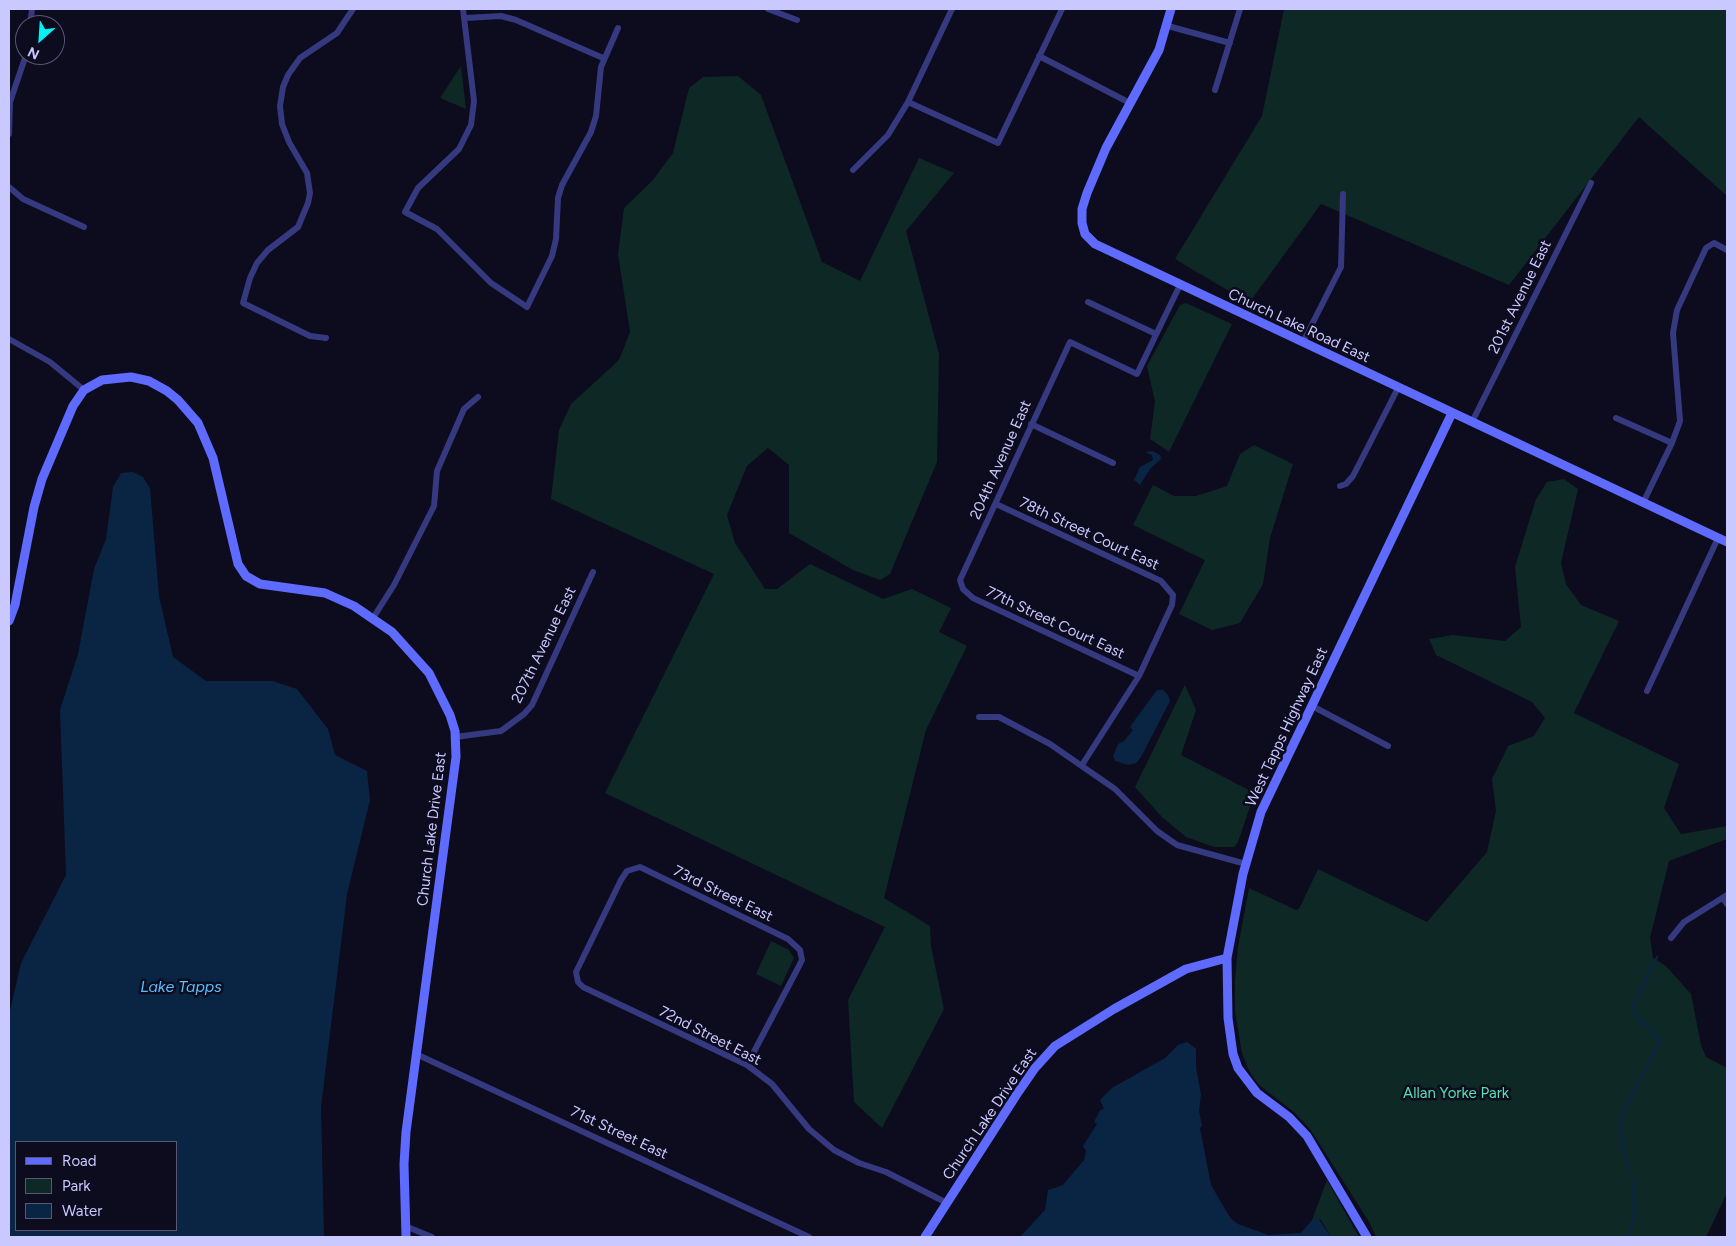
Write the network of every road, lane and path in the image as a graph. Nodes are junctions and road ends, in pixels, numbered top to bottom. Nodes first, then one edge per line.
1 (353, 9) edge
2 (464, 9) edge
3 (768, 9) edge
4 (952, 9) edge
5 (1062, 9) edge
6 (1171, 9) edge
7 (1240, 9) edge
8 (464, 18) junction
9 (797, 20) dead end
10 (1168, 26) junction
11 (618, 28) dead end
12 (1230, 43) junction
13 (1039, 56) junction
14 (603, 58) junction
15 (23, 65) edge
16 (1215, 90) dead end
17 (908, 102) junction
18 (1130, 103) junction
19 (9, 134) edge
20 (853, 170) dead end
21 (1591, 183) dead end
22 (9, 187) edge
23 (1343, 194) dead end
24 (84, 227) dead end
25 (1727, 250) edge
26 (1180, 286) junction
27 (1088, 302) dead end
28 (1156, 334) junction
29 (326, 338) dead end
30 (9, 339) edge
31 (1303, 342) junction
32 (1398, 388) junction
33 (84, 390) junction
34 (478, 397) dead end
35 (1452, 413) junction
36 (1616, 418) dead end
37 (1472, 422) junction
38 (1031, 424) junction
39 (1672, 443) junction
40 (1113, 463) dead end
41 (1340, 486) dead end
42 (1643, 502) junction
43 (996, 504) junction
44 (1718, 538) junction
45 (1727, 542) edge
46 (593, 572) dead end
47 (963, 589) joint
48 (373, 618) junction
49 (9, 621) edge
50 (1139, 676) junction
51 (1647, 691) dead end
52 (1312, 706) junction
53 (979, 717) dead end
54 (456, 737) junction
55 (1388, 746) dead end
56 (1082, 765) junction
57 (1246, 864) junction
58 (1725, 896) edge
59 (1727, 904) edge
60 (1671, 938) dead end
61 (1227, 958) junction
62 (578, 982) joint
63 (416, 1054) junction
64 (747, 1065) junction
65 (946, 1203) junction
66 (405, 1226) junction
67 (406, 1237) edge
68 (432, 1237) edge
69 (809, 1237) edge
70 (925, 1237) edge
71 (1367, 1237) edge

1 - 29 street
2 - 8 street
3 - 9 street
4 - 17 street
5 - 13 street
6 - 10 street, Church Lake Road East
7 - 12 street
8 - 14 street
8 - 14 street
10 - 12 street
10 - 18 street, Church Lake Road East
11 - 14 street
12 - 16 street
13 - 17 street
13 - 18 street
15 - 19 street
17 - 20 street
18 - 26 street, Church Lake Road East
21 - 37 street, 201st Avenue East
22 - 24 street
23 - 31 street
25 - 39 street
26 - 28 street
26 - 31 street, Church Lake Road East
27 - 28 street
28 - 38 street, 204th Avenue East
30 - 33 street
31 - 32 street, Church Lake Road East
32 - 35 street, Church Lake Road East
32 - 41 street
33 - 48 street, Church Lake Drive East
33 - 49 street
34 - 48 street
35 - 37 street, Church Lake Road East
35 - 52 street, West Tapps Highway East
36 - 39 street
37 - 42 street, Church Lake Road East
38 - 40 street
38 - 43 street, 204th Avenue East
39 - 42 street
42 - 44 street, Church Lake Road East
43 - 47 street, 204th Avenue East
43 - 50 street, 78th Street Court East
44 - 45 street, Church Lake Road East
44 - 51 street
46 - 54 street, 207th Avenue East
47 - 50 street, 77th Street Court East
48 - 54 street, Church Lake Drive East
50 - 56 street
52 - 55 street
52 - 57 street, West Tapps Highway East
53 - 56 street
54 - 63 street, Church Lake Drive East
56 - 57 street
57 - 61 street, West Tapps Highway East
58 - 59 street
58 - 60 street
61 - 65 street, Church Lake Drive East
61 - 71 street, West Tapps Highway East
62 - 64 street, 72nd Street East
62 - 64 street, 73rd Street East
63 - 66 street, Church Lake Drive East
63 - 69 street, 71st Street East
64 - 65 street, 72nd Street East
65 - 70 street, Church Lake Drive East
66 - 67 street, Church Lake Drive East
66 - 68 street

